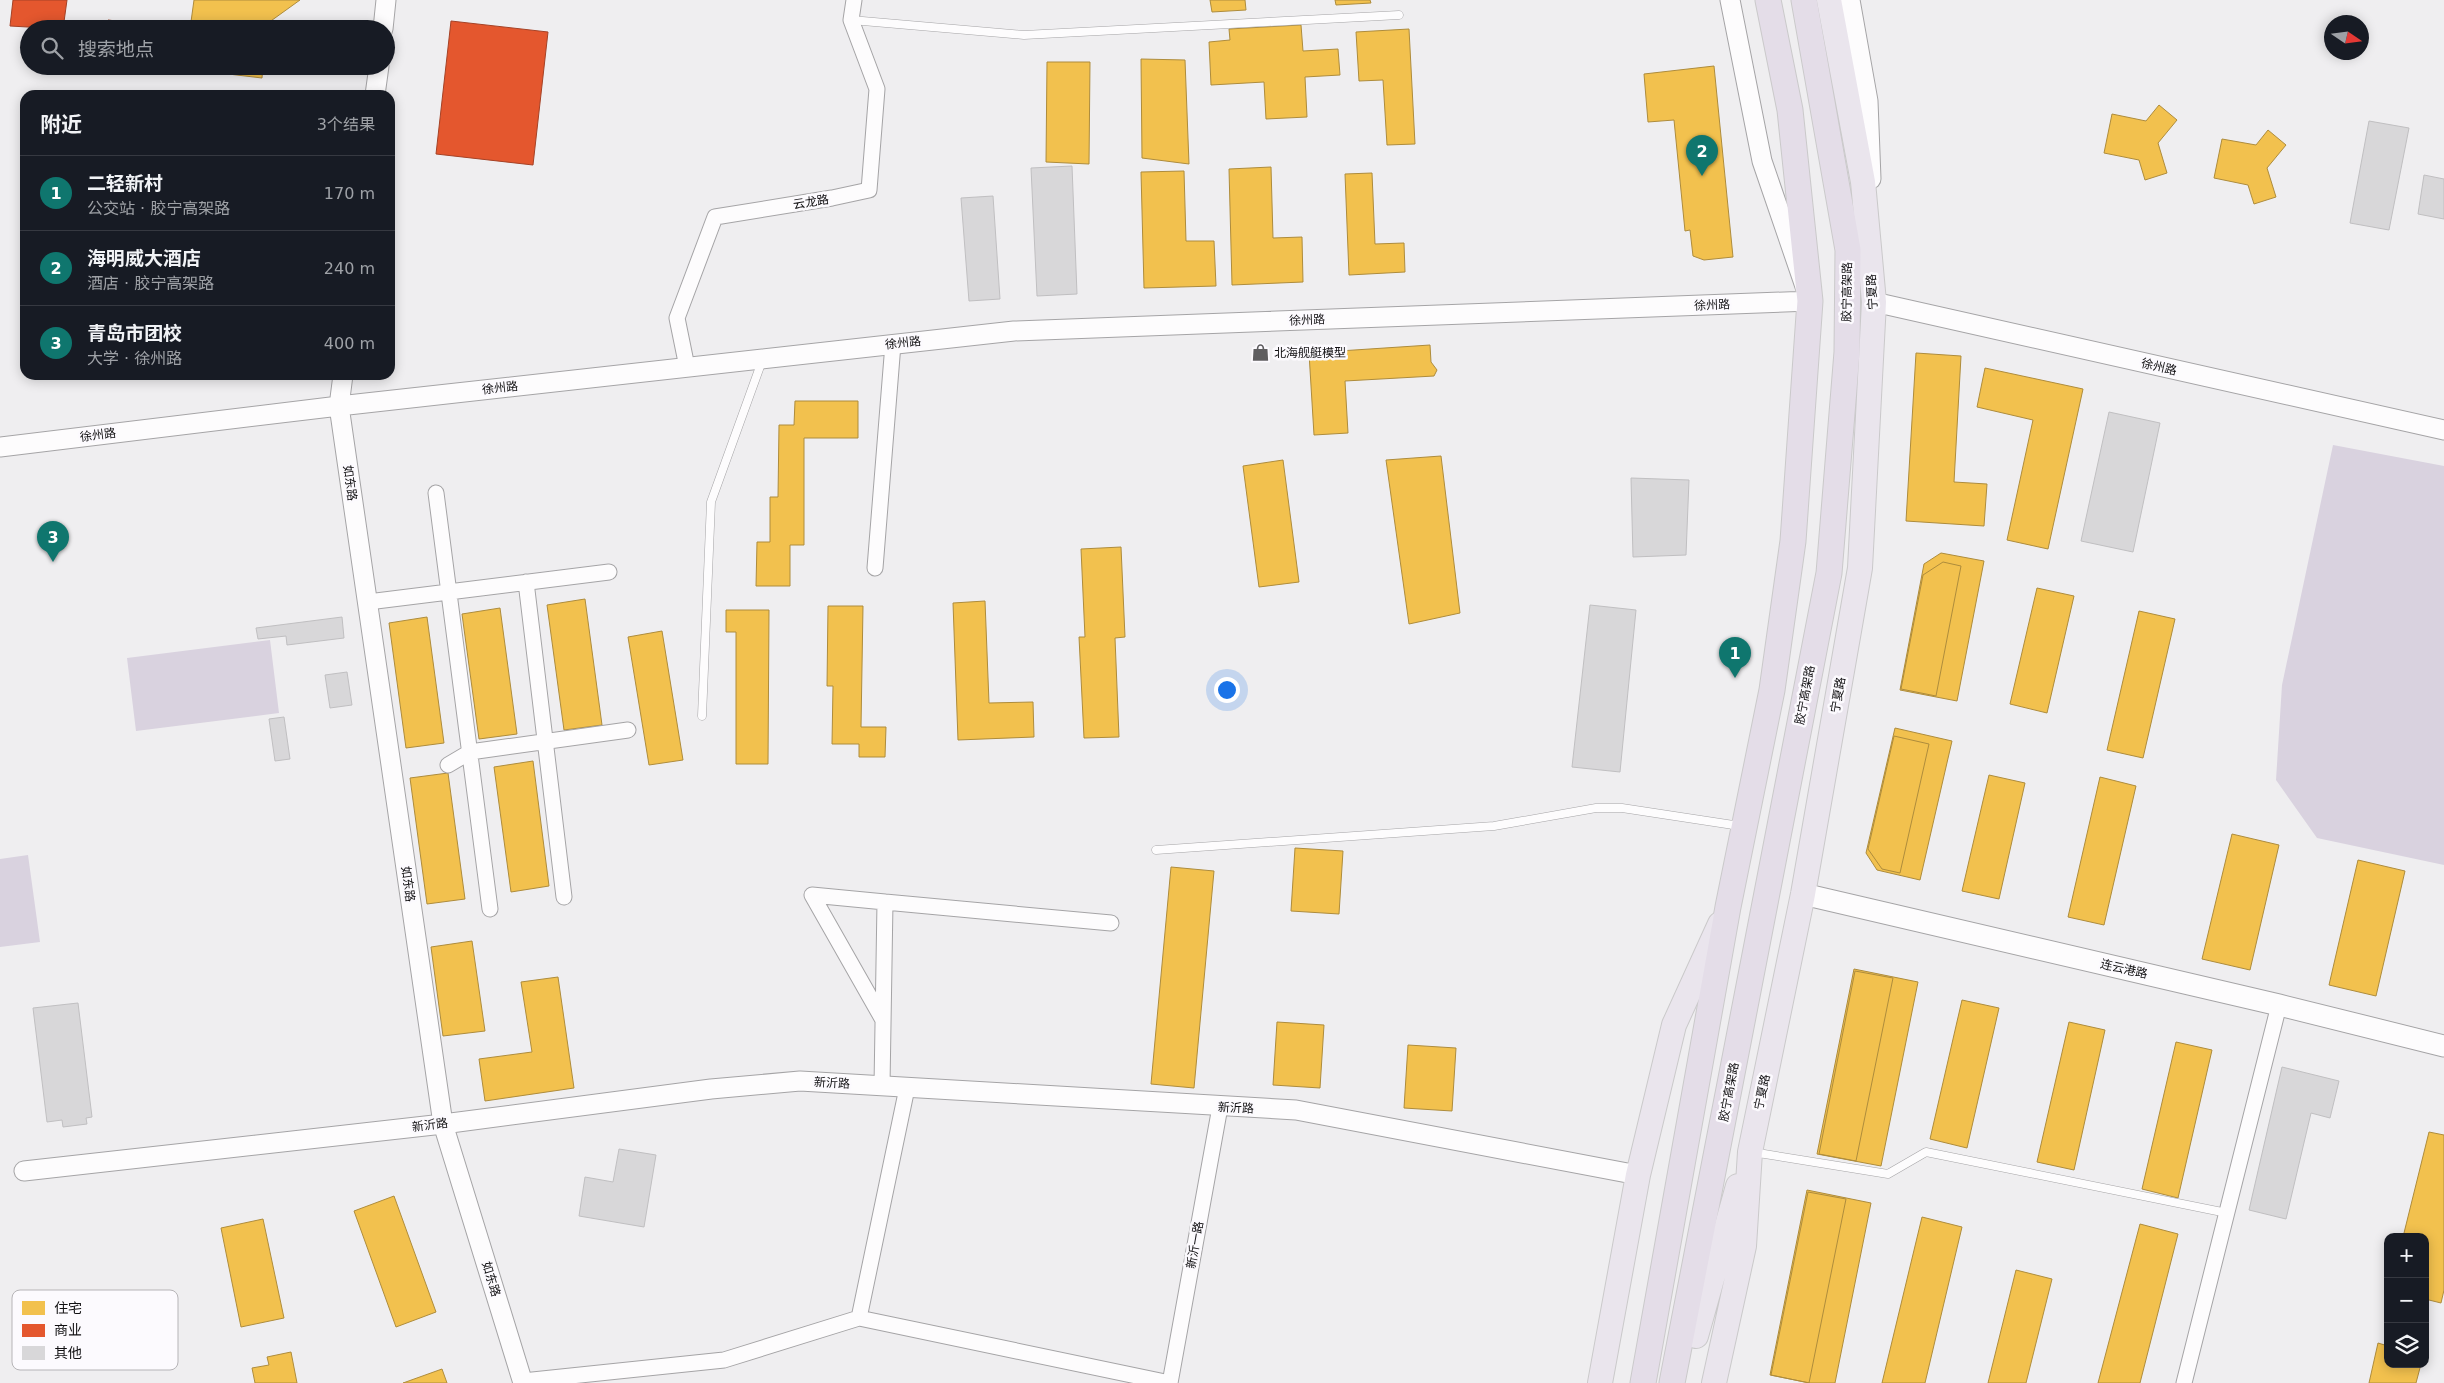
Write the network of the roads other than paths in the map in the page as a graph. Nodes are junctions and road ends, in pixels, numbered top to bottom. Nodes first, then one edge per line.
1 (386, 0) edge
2 (854, 0) edge
3 (1730, 0) edge
4 (1768, 0) edge
5 (1804, 0) edge
6 (1848, 0) edge
7 (1399, 15) dead end
8 (384, 20) edge
9 (851, 20) junction
10 (377, 75) edge
11 (376, 90) edge
12 (1810, 301) junction
13 (1874, 302) junction
14 (893, 344) junction
15 (762, 359) junction
16 (686, 367) junction
17 (342, 380) edge
18 (339, 406) junction
19 (2444, 430) edge
20 (0, 447) edge
21 (436, 493) dead end
22 (875, 568) dead end
23 (609, 572) dead end
24 (526, 582) junction
25 (449, 592) junction
26 (368, 602) junction
27 (702, 716) dead end
28 (628, 730) dead end
29 (545, 741) junction
30 (470, 752) junction
31 (448, 765) dead end
32 (1745, 827) junction
33 (1156, 850) dead end
34 (1803, 894) junction
35 (564, 897) dead end
36 (884, 902) junction
37 (1728, 907) junction
38 (490, 909) dead end
39 (1111, 922) dead end
40 (2279, 1005) junction
41 (883, 1020) junction
42 (2444, 1046) edge
43 (882, 1086) junction
44 (907, 1088) junction
45 (1220, 1107) junction
46 (443, 1124) junction
47 (1750, 1152) junction
48 (24, 1171) dead end
49 (1638, 1175) junction
50 (2227, 1213) junction
51 (859, 1318) junction
52 (1696, 1336) joint
53 (523, 1382) edge
54 (1716, 1382) edge
55 (1170, 1383) edge
56 (1600, 1383) edge
57 (1643, 1383) edge
58 (1672, 1383) edge
59 (1687, 1383) edge
60 (2184, 1383) edge

1 - 8 street
2 - 9 street, 云龙路
3 - 12 street
4 - 12 highway
5 - 58 highway, 胶宁高架路
6 - 13 main road, 宁夏路
7 - 9 lane
9 - 16 street, 云龙路
10 - 11 street
12 - 14 street, 徐州路
12 - 32 highway
13 - 19 street, 徐州路
13 - 34 main road, 宁夏路
14 - 15 street, 徐州路
14 - 22 street
15 - 16 street, 徐州路
15 - 27 lane
16 - 18 street, 徐州路
17 - 18 street, 如东路
18 - 20 street, 徐州路
18 - 26 street, 如东路
21 - 25 street
23 - 24 street
24 - 25 street
24 - 29 street
25 - 26 street
25 - 30 street
26 - 46 street, 如东路
28 - 29 street
29 - 30 street
29 - 35 street
30 - 31 street
30 - 38 street
32 - 33 lane
32 - 37 highway
34 - 40 main road, 连云港路
34 - 47 main road, 宁夏路
36 - 39 street
36 - 41 street
36 - 41 street
37 - 49 main road
37 - 57 highway
40 - 42 main road, 连云港路
40 - 50 street
41 - 43 street
43 - 44 street, 新沂路
43 - 46 street, 新沂路
44 - 45 street, 新沂路
44 - 51 street
45 - 49 street, 新沂路
45 - 55 street, 新沂一路
46 - 48 street, 新沂路
46 - 53 street, 如东路
47 - 50 lane
47 - 52 main road
47 - 54 main road, 宁夏路
49 - 56 main road
50 - 60 street
51 - 53 street
51 - 55 street
52 - 59 highway

